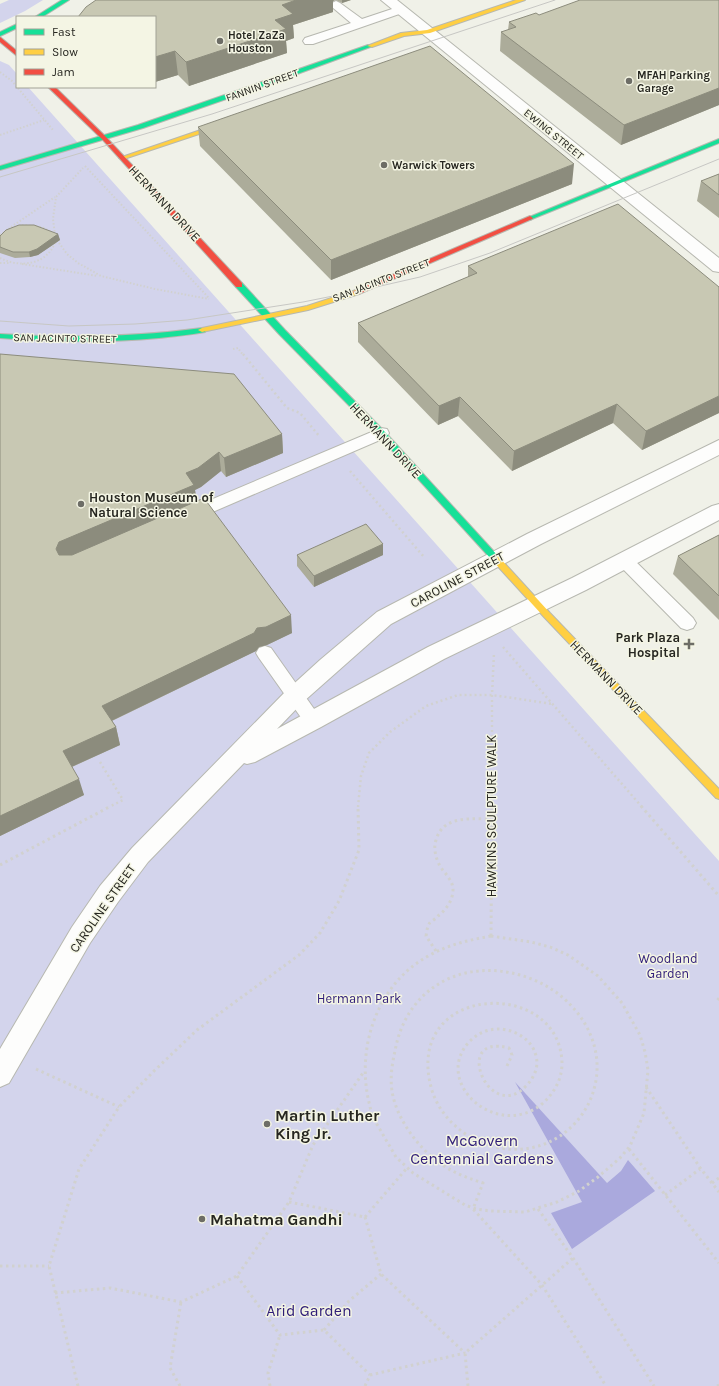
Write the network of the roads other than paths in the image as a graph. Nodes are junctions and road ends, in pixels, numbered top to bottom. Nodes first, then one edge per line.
1 (66, 0) edge
2 (388, 0) edge
3 (522, 0) edge
4 (336, 5) dead end
5 (401, 10) junction
6 (40, 16) edge
7 (360, 24) junction
8 (16, 26) edge
9 (0, 34) edge
10 (427, 38) junction
11 (0, 39) edge
12 (309, 41) dead end
13 (16, 53) edge
14 (52, 88) edge
15 (236, 119) edge
16 (104, 138) junction
17 (719, 141) edge
18 (122, 158) junction
19 (0, 168) edge
20 (614, 183) junction
21 (719, 267) edge
22 (270, 317) junction
23 (0, 336) edge
24 (381, 433) junction
25 (719, 447) edge
26 (719, 511) edge
27 (172, 522) edge
28 (496, 559) junction
29 (624, 560) junction
30 (537, 604) junction
31 (686, 623) dead end
32 (265, 653) edge
33 (295, 696) junction
34 (313, 721) junction
35 (232, 763) junction
36 (719, 795) edge
37 (5, 1065) edge

1 - 6 main road
2 - 5 street, EWING STREET
3 - 10 main road, FANNIN STREET
4 - 7 lane
5 - 7 lane
5 - 10 street, EWING STREET
7 - 12 lane
8 - 9 main road
10 - 16 main road, FANNIN STREET
10 - 20 street, EWING STREET
11 - 13 main road
14 - 16 main road, HERMANN DRIVE
15 - 18 main road
16 - 18 main road, HERMANN DRIVE
16 - 19 main road, FANNIN STREET
17 - 20 main road, SAN JACINTO STREET
18 - 22 main road, HERMANN DRIVE
20 - 21 street, EWING STREET
20 - 22 main road, SAN JACINTO STREET
22 - 23 main road, SAN JACINTO STREET
22 - 24 main road, HERMANN DRIVE
24 - 27 lane
24 - 28 main road, HERMANN DRIVE
25 - 28 street, CAROLINE STREET
26 - 29 street, CAROLINE STREET
28 - 30 main road, HERMANN DRIVE
28 - 33 street, CAROLINE STREET
29 - 30 street, CAROLINE STREET
29 - 31 lane
30 - 34 street, CAROLINE STREET
30 - 36 main road, HERMANN DRIVE
32 - 33 lane
33 - 34 lane
33 - 35 street, CAROLINE STREET
34 - 35 street, CAROLINE STREET
35 - 37 street, CAROLINE STREET

